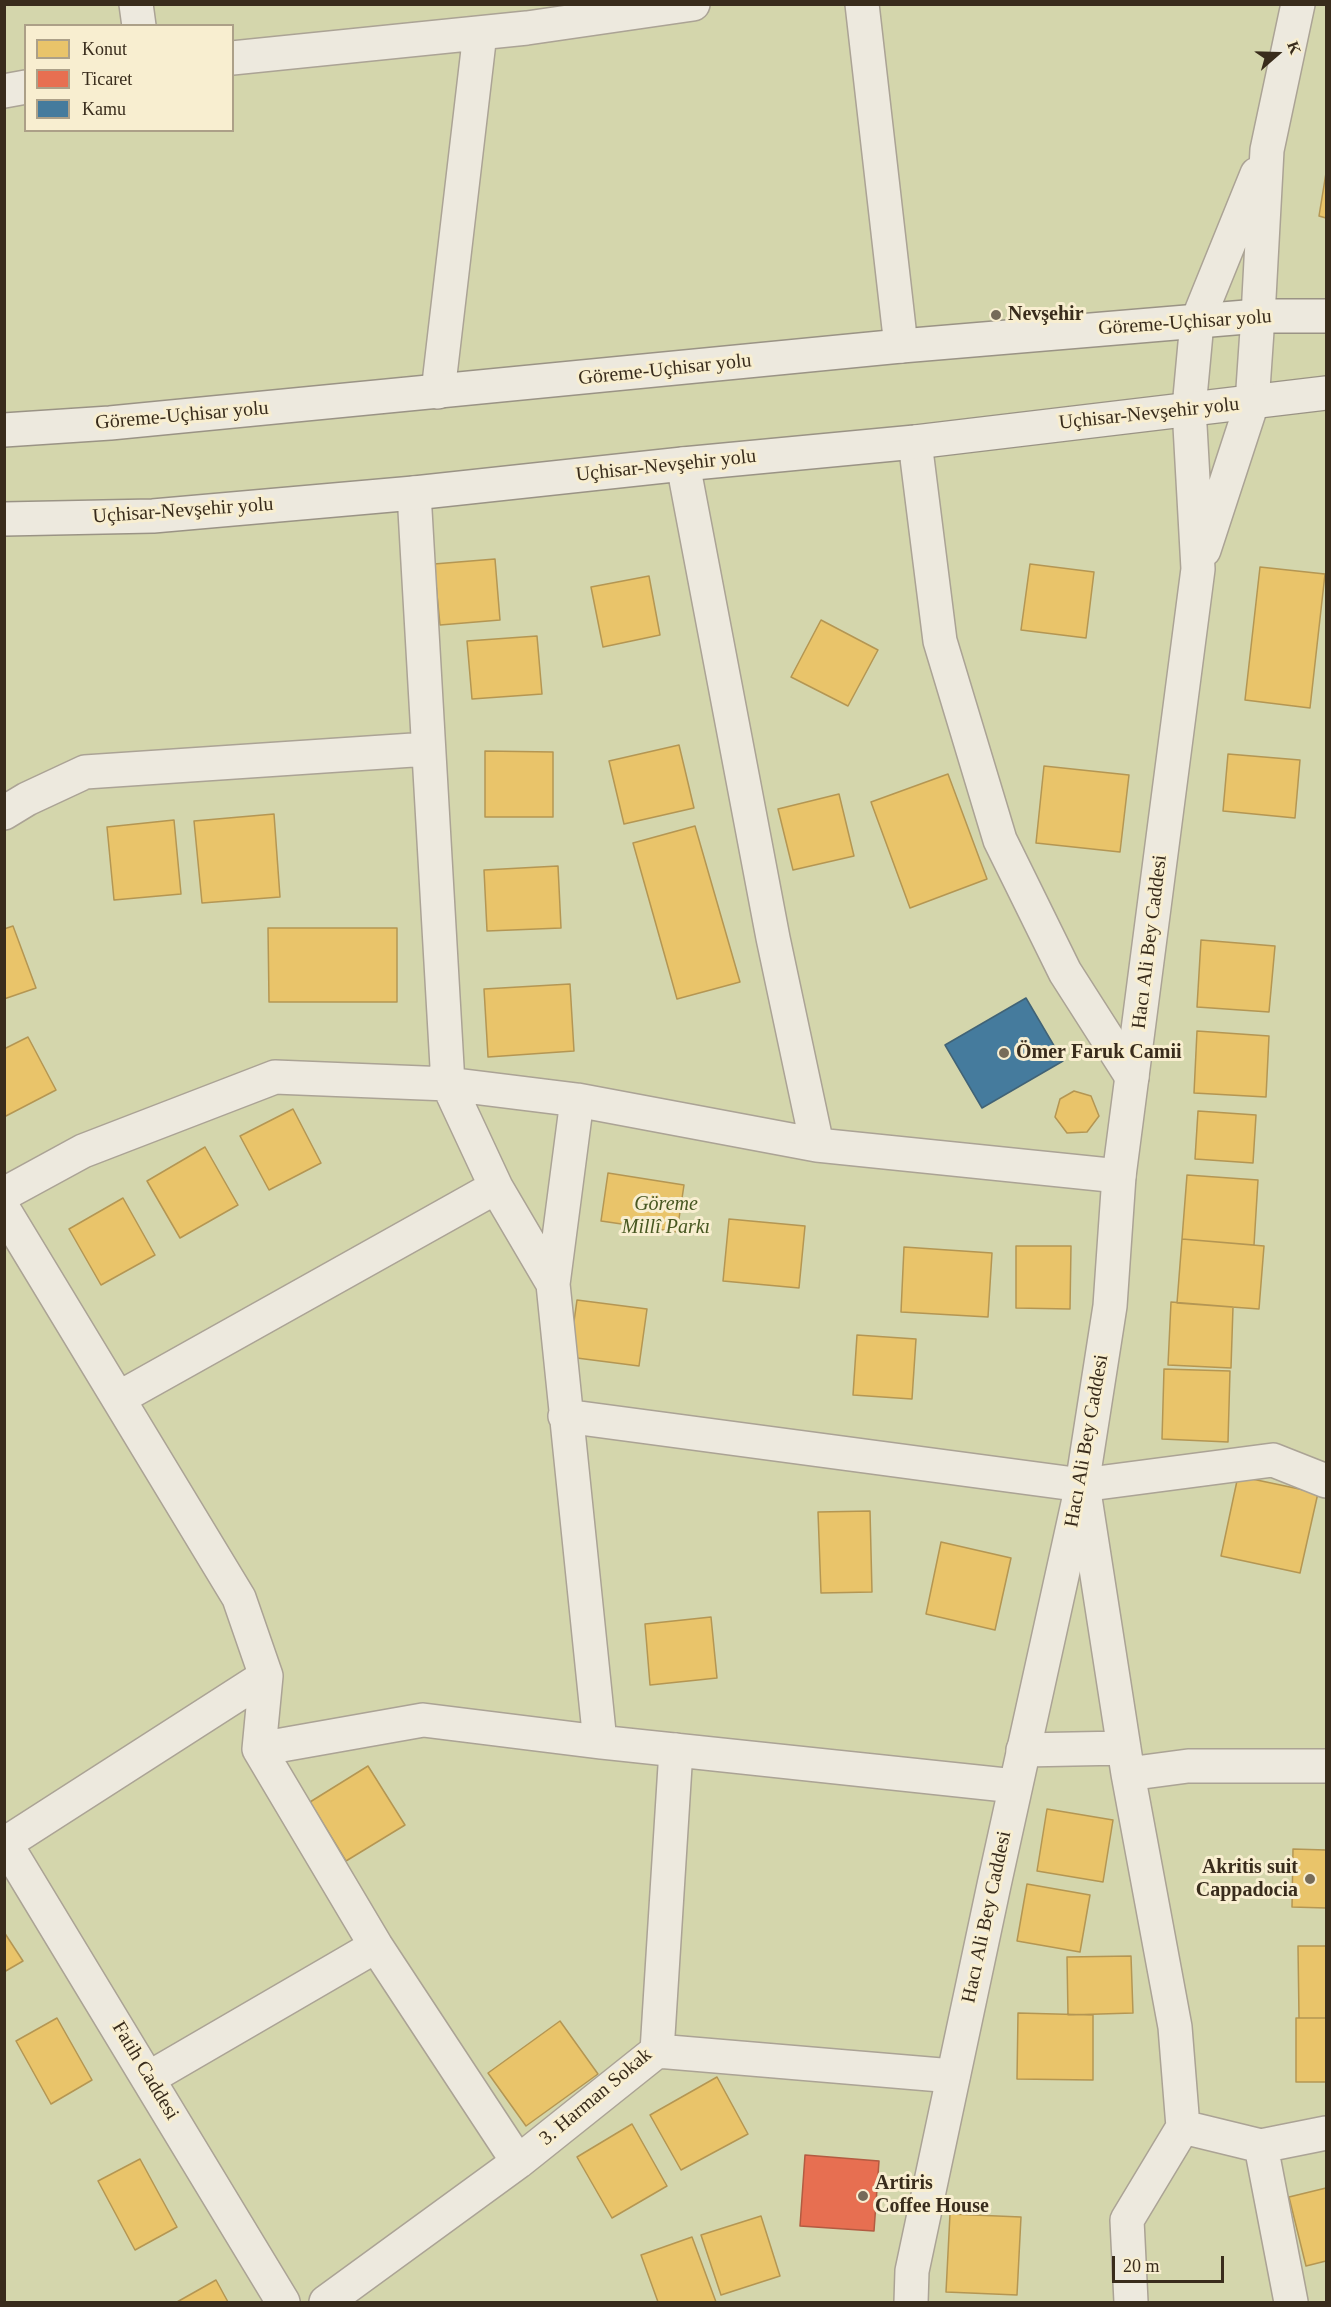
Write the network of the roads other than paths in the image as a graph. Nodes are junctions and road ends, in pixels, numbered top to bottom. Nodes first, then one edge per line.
1 (136, 4) edge
2 (693, 4) edge
3 (862, 4) edge
4 (1298, 4) edge
5 (527, 16) edge
6 (140, 24) edge
7 (480, 33) junction
8 (234, 58) edge
9 (24, 87) edge
10 (4, 91) edge
11 (1267, 150) junction
12 (1258, 316) junction
13 (1326, 316) edge
14 (1197, 322) junction
15 (901, 346) junction
16 (438, 392) junction
17 (1326, 393) edge
18 (1252, 403) junction
19 (1189, 408) junction
20 (4, 430) edge
21 (915, 442) junction
22 (683, 464) junction
23 (414, 493) junction
24 (4, 519) edge
25 (1198, 569) junction
26 (428, 749) junction
27 (4, 813) edge
28 (1132, 1077) junction
29 (448, 1084) junction
30 (577, 1100) junction
31 (817, 1145) junction
32 (1119, 1176) junction
33 (496, 1187) junction
34 (4, 1194) edge
35 (4, 1210) edge
36 (553, 1284) junction
37 (118, 1398) junction
38 (565, 1416) junction
39 (1326, 1481) edge
40 (1083, 1485) junction
41 (266, 1676) junction
42 (600, 1742) junction
43 (259, 1749) junction
44 (676, 1750) junction
45 (1023, 1750) junction
46 (1126, 1761) junction
47 (1326, 1766) edge
48 (1016, 1786) junction
49 (5, 1842) edge
50 (376, 1946) junction
51 (657, 2051) junction
52 (953, 2076) junction
53 (149, 2078) junction
54 (1183, 2127) junction
55 (1326, 2133) edge
56 (1261, 2146) junction
57 (518, 2163) junction
58 (283, 2302) edge
59 (326, 2302) edge
60 (910, 2302) edge
61 (1131, 2302) edge
62 (1291, 2302) edge

1 - 6 street
2 - 5 street
3 - 15 street
4 - 11 street
5 - 7 street
7 - 8 street
7 - 16 street
9 - 10 street
11 - 12 street
11 - 14 street
12 - 13 street, Göreme-Uçhisar yolu
12 - 14 street, Göreme-Uçhisar yolu
12 - 18 street
14 - 15 street, Göreme-Uçhisar yolu
14 - 19 street
15 - 16 street, Göreme-Uçhisar yolu
16 - 20 street, Göreme-Uçhisar yolu
17 - 18 street, Uçhisar-Nevşehir yolu
18 - 19 street, Uçhisar-Nevşehir yolu
18 - 25 street
19 - 21 street, Uçhisar-Nevşehir yolu
19 - 25 street
21 - 22 street, Uçhisar-Nevşehir yolu
21 - 28 street
22 - 23 street, Uçhisar-Nevşehir yolu
22 - 31 street
23 - 24 street, Uçhisar-Nevşehir yolu
23 - 26 street
25 - 28 street, Hacı Ali Bey Caddesi
26 - 27 street
26 - 29 street
28 - 32 street, Hacı Ali Bey Caddesi
29 - 30 street
29 - 33 street
29 - 34 street
30 - 31 street
30 - 36 street
31 - 32 street
32 - 40 street, Hacı Ali Bey Caddesi
33 - 36 street
33 - 37 street
35 - 37 street
36 - 38 street
37 - 41 street
38 - 40 street
38 - 42 street
39 - 40 street
40 - 45 street, Hacı Ali Bey Caddesi
40 - 46 street
41 - 43 street
41 - 49 street
42 - 43 street
42 - 44 street
43 - 50 street
44 - 48 street
44 - 51 street, 3. Harman Sokak
45 - 46 street
45 - 48 street, Hacı Ali Bey Caddesi
46 - 47 street
46 - 54 street
48 - 52 street, Hacı Ali Bey Caddesi
49 - 53 street, Fatih Caddesi
50 - 53 street
50 - 57 street
51 - 52 street
51 - 57 street, 3. Harman Sokak
52 - 60 street, Hacı Ali Bey Caddesi
53 - 58 street, Fatih Caddesi
54 - 56 street
54 - 61 street
55 - 56 street
56 - 62 street
57 - 59 street, 3. Harman Sokak

